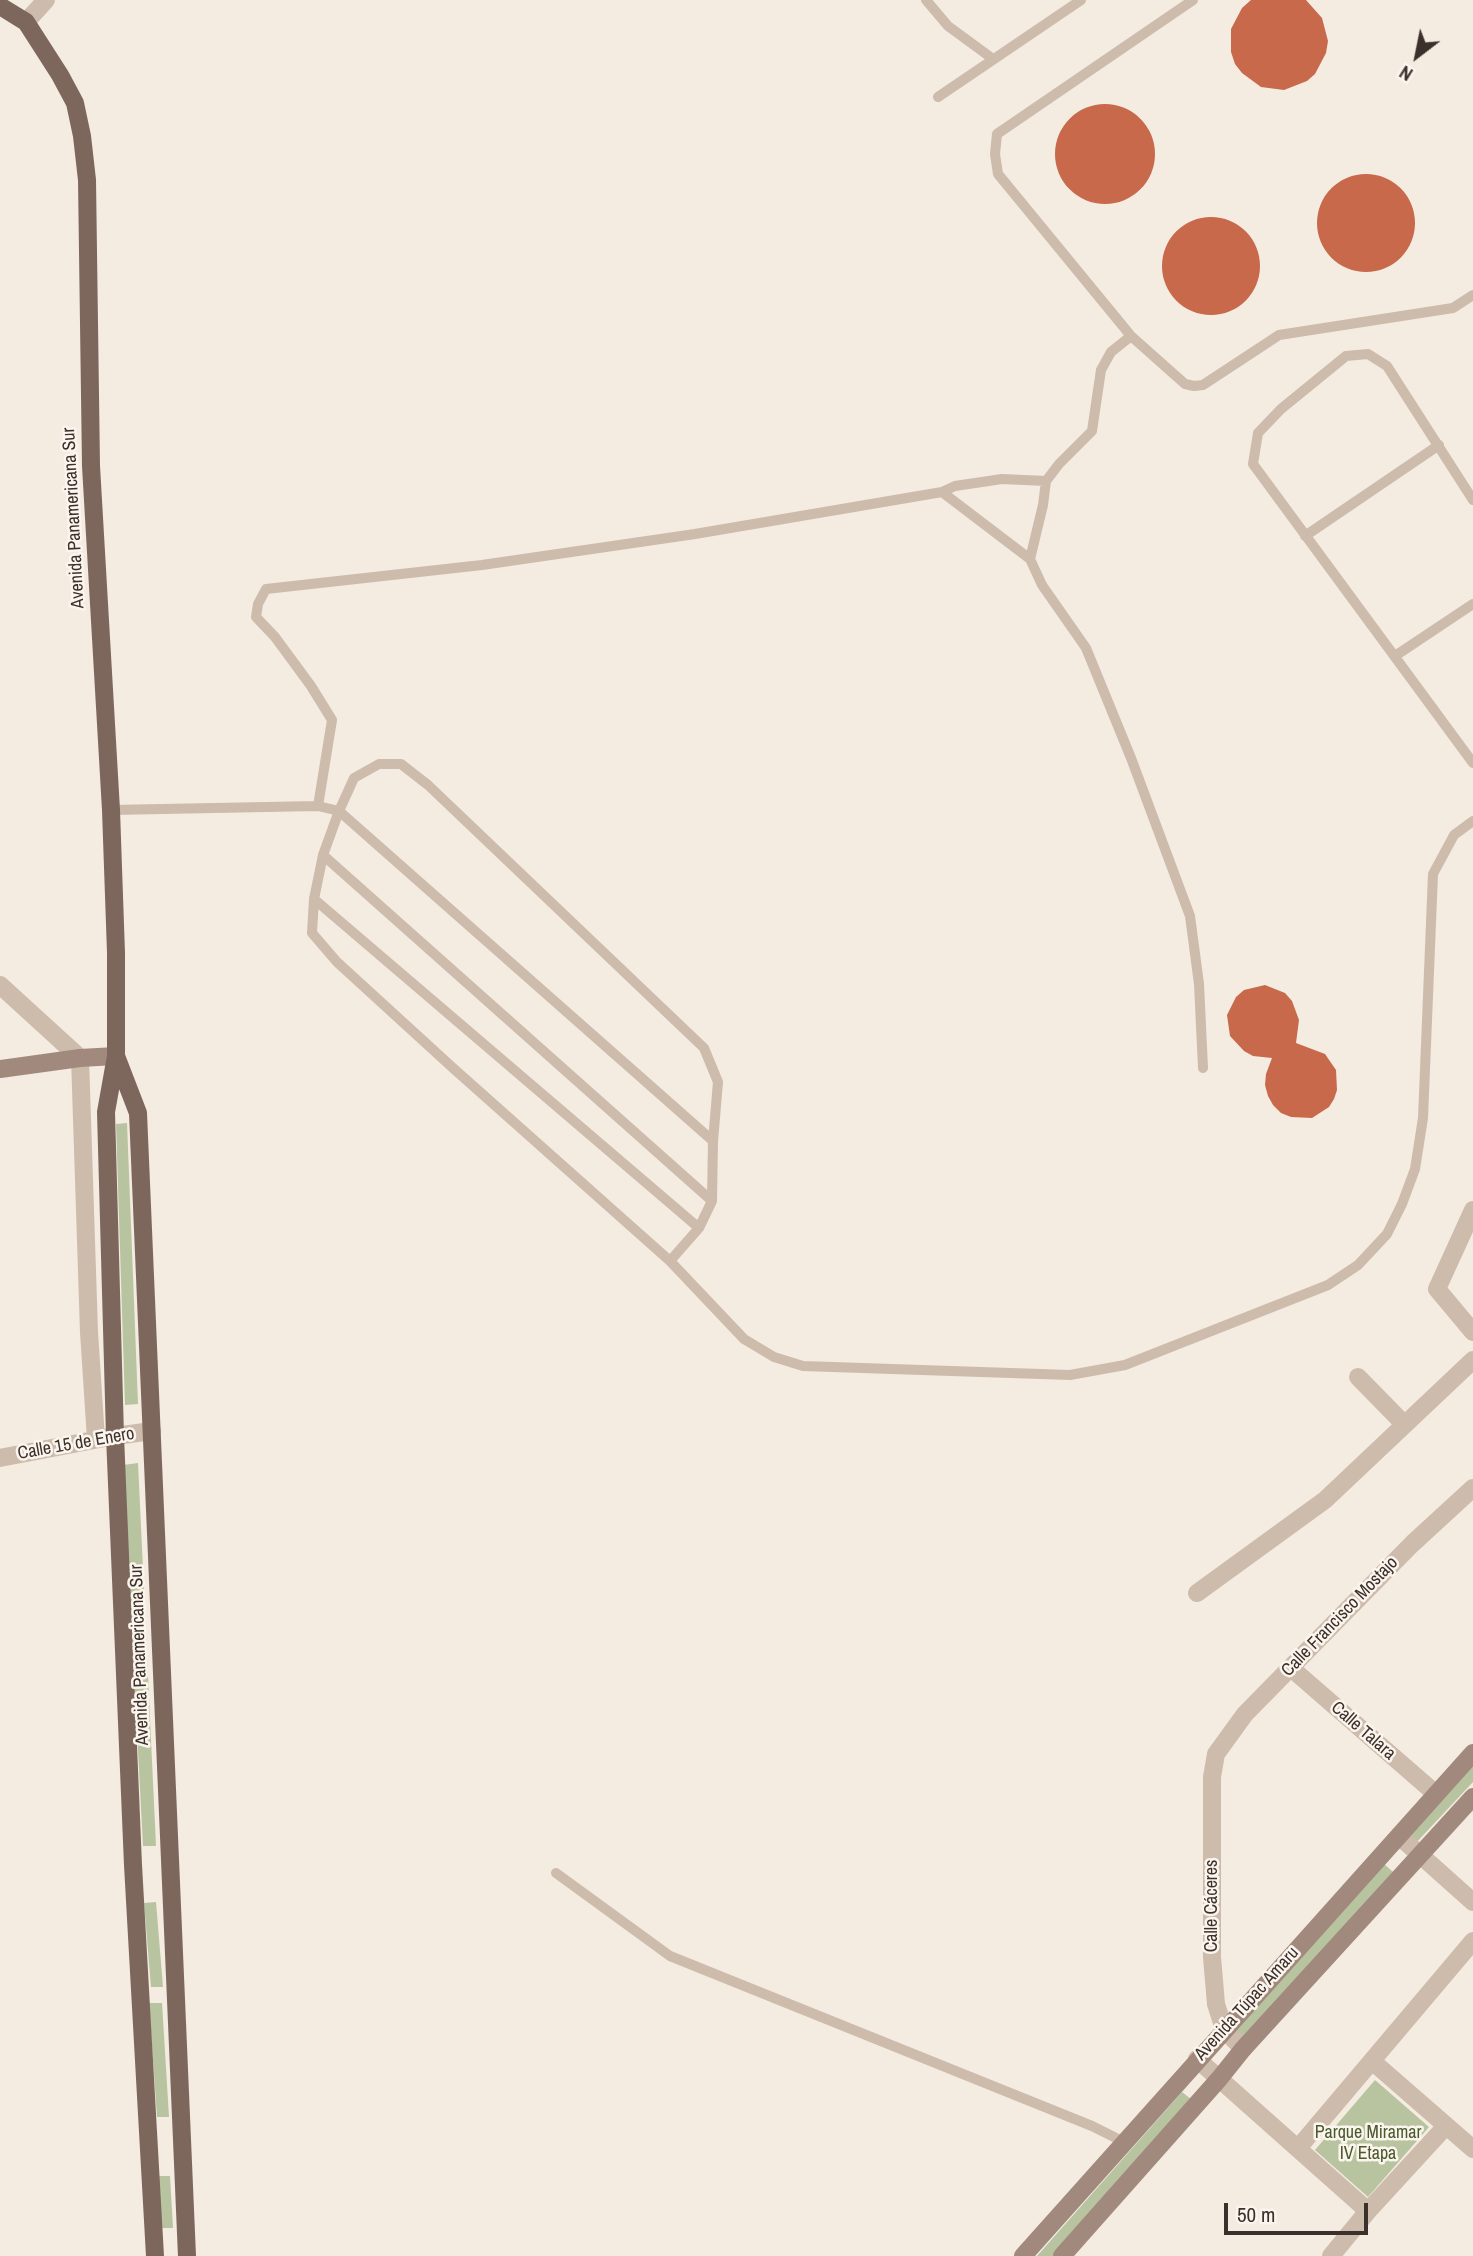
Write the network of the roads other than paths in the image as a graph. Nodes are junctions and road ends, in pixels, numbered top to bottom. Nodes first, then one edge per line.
1 (47, 0) edge
2 (926, 0) edge
3 (1081, 0) edge
4 (1193, 0) edge
5 (0, 6) edge
6 (26, 22) junction
7 (993, 59) junction
8 (938, 97) dead end
9 (1473, 295) edge
10 (1131, 335) junction
11 (1439, 445) junction
12 (1046, 481) junction
13 (943, 492) junction
14 (1473, 500) edge
15 (1305, 536) junction
16 (1030, 559) junction
17 (1473, 604) edge
18 (1395, 656) junction
19 (1473, 763) edge
20 (318, 806) junction
21 (111, 810) junction
22 (339, 811) junction
23 (1473, 821) edge
24 (323, 855) junction
25 (314, 898) junction
26 (0, 985) edge
27 (117, 1056) junction
28 (80, 1058) junction
29 (1203, 1068) dead end
30 (0, 1069) edge
31 (713, 1142) junction
32 (712, 1201) junction
33 (1473, 1210) edge
34 (699, 1228) junction
35 (670, 1261) junction
36 (1473, 1332) edge
37 (1473, 1360) edge
38 (1358, 1377) dead end
39 (1404, 1424) junction
40 (152, 1431) junction
41 (115, 1436) junction
42 (96, 1439) junction
43 (0, 1458) edge
44 (1473, 1488) edge
45 (1197, 1593) dead end
46 (1291, 1668) junction
47 (1473, 1753) edge
48 (1216, 1754) joint
49 (1436, 1794) junction
50 (1473, 1797) edge
51 (1398, 1836) junction
52 (1420, 1856) junction
53 (556, 1872) dead end
54 (1473, 1902) edge
55 (1473, 1941) edge
56 (1224, 2029) junction
57 (1243, 2049) junction
58 (1197, 2059) junction
59 (1372, 2061) junction
60 (1219, 2079) junction
61 (1446, 2126) junction
62 (1124, 2142) junction
63 (1299, 2147) junction
64 (1473, 2149) edge
65 (1368, 2211) junction
66 (155, 2256) edge
67 (187, 2256) edge
68 (1023, 2256) edge
69 (1062, 2256) edge
70 (1331, 2256) edge

1 - 6 street
2 - 7 lane
3 - 7 lane
4 - 10 lane
5 - 6 main road, Avenida Panamericana Sur
6 - 21 main road, Avenida Panamericana Sur
7 - 8 lane
9 - 10 lane
10 - 12 lane
11 - 14 lane
11 - 15 lane
11 - 15 lane
12 - 13 lane
12 - 16 lane
13 - 16 lane
13 - 20 lane
15 - 18 lane
16 - 29 lane
17 - 18 lane
18 - 19 lane
20 - 21 lane
20 - 22 lane
21 - 27 main road, Avenida Panamericana Sur
22 - 24 lane
22 - 31 lane
22 - 31 lane
23 - 35 lane
24 - 25 lane
24 - 32 lane
25 - 34 lane
25 - 35 lane
26 - 28 street
27 - 28 street
27 - 40 main road, Avenida Panamericana Sur
27 - 41 main road, Avenida Panamericana Sur
28 - 30 street
28 - 42 street
31 - 32 lane
32 - 34 lane
33 - 36 street
34 - 35 lane
37 - 39 street
38 - 39 street
39 - 45 street
40 - 41 street, Calle 15 de Enero
40 - 67 main road, Avenida Panamericana Sur
41 - 42 street, Calle 15 de Enero
41 - 66 main road, Avenida Panamericana Sur
42 - 43 street, Calle 15 de Enero
44 - 46 street, Calle Francisco Mostajo
46 - 48 street, Calle Francisco Mostajo
46 - 49 street, Calle Talara
47 - 49 street, Avenida Túpac Amaru
48 - 56 street, Calle Cáceres
49 - 51 street, Avenida Túpac Amaru
50 - 52 street, Avenida Túpac Amaru
51 - 52 street
51 - 56 street, Avenida Túpac Amaru
52 - 54 street
52 - 57 street, Avenida Túpac Amaru
53 - 62 lane
55 - 59 street
56 - 57 street, Calle Cáceres
56 - 58 street, Avenida Túpac Amaru
57 - 60 street, Avenida Túpac Amaru
58 - 60 street
58 - 62 street, Avenida Túpac Amaru
59 - 61 street
59 - 63 street
60 - 63 street
60 - 69 street, Avenida Túpac Amaru
61 - 64 street
61 - 65 street
62 - 68 street, Avenida Túpac Amaru
63 - 65 street
65 - 70 street

